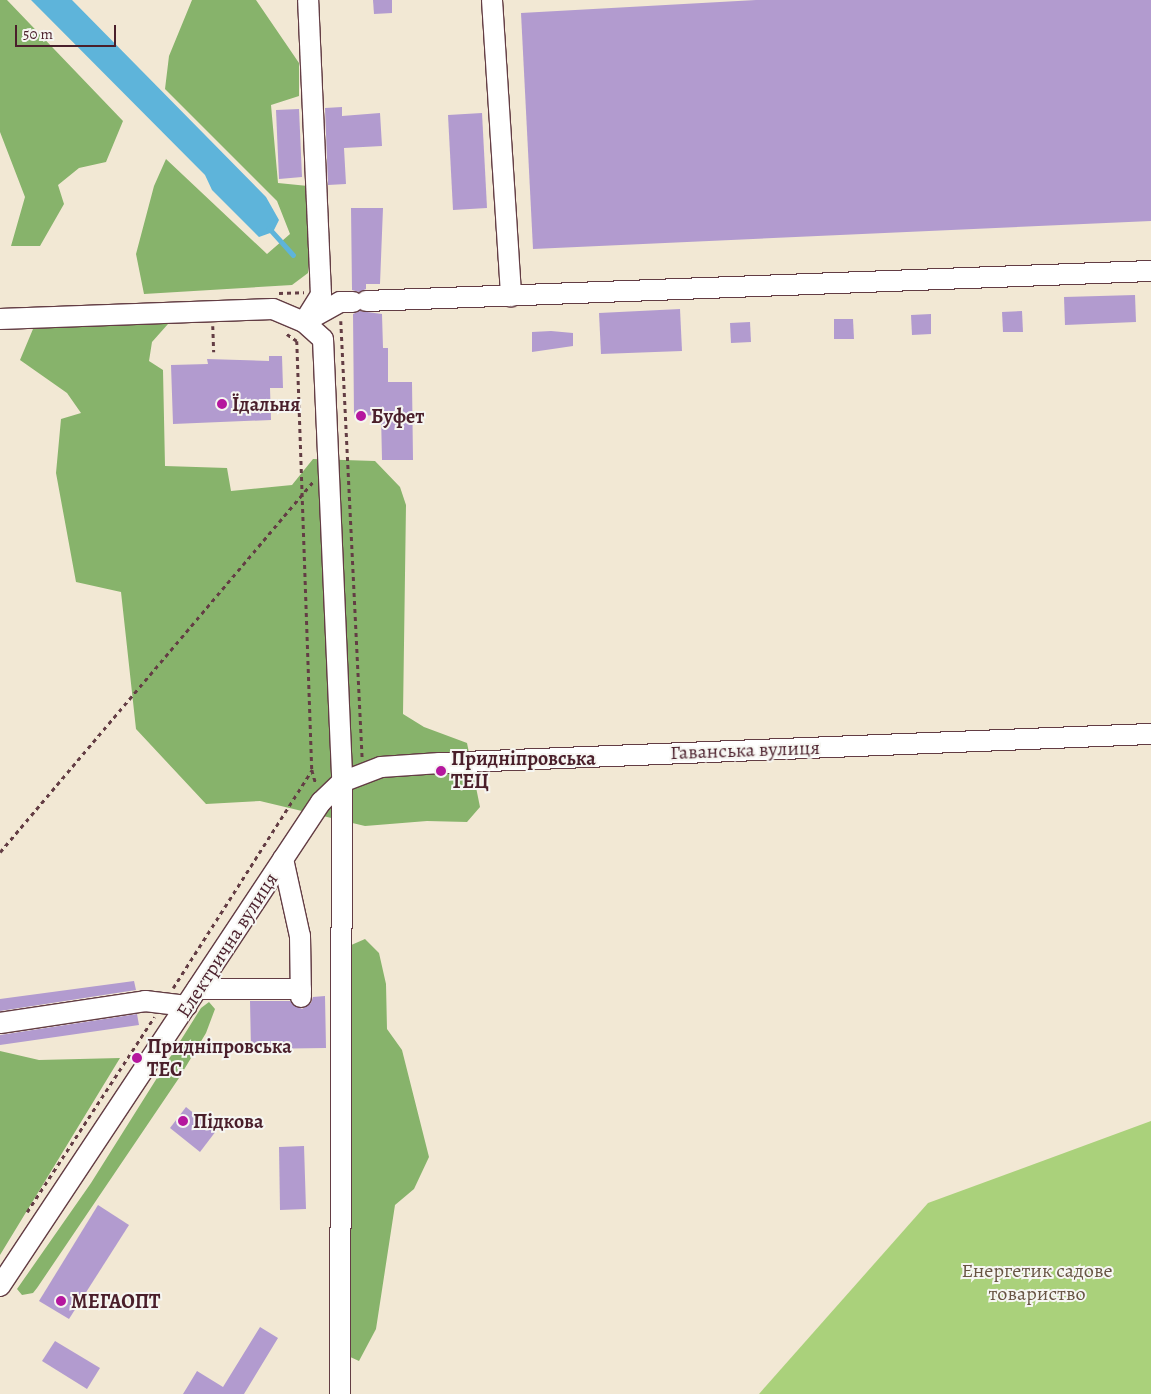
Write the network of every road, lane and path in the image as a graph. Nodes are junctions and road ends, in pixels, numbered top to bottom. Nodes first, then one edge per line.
1 (308, 0) edge
2 (492, 0) edge
3 (1151, 271) edge
4 (511, 296) junction
5 (353, 302) junction
6 (0, 319) edge
7 (212, 320) junction
8 (304, 322) junction
9 (223, 329) dead end
10 (280, 330) dead end
11 (323, 339) junction
12 (297, 341) junction
13 (214, 352) dead end
14 (330, 463) junction
15 (304, 490) junction
16 (1151, 734) edge
17 (363, 772) junction
18 (342, 782) junction
19 (320, 802) junction
20 (0, 852) edge
21 (283, 859) junction
22 (192, 997) junction
23 (0, 1022) edge
24 (0, 1286) edge
25 (340, 1394) edge

1 - 8 street
2 - 4 street
3 - 4 street
4 - 5 street
5 - 8 street
5 - 17 path
6 - 7 street
7 - 8 street
7 - 9 path
7 - 13 path
8 - 11 street
10 - 12 path
11 - 12 path
11 - 14 street
12 - 15 path
14 - 15 path
14 - 18 street
15 - 19 path
15 - 20 path
16 - 17 street, Гаванська вулиця
17 - 18 street, Гаванська вулиця
18 - 19 street, Електрична вулиця
18 - 25 street
19 - 21 street, Електрична вулиця
21 - 22 street, Електрична вулиця
21 - 22 street
22 - 23 street
22 - 24 street, Електрична вулиця

